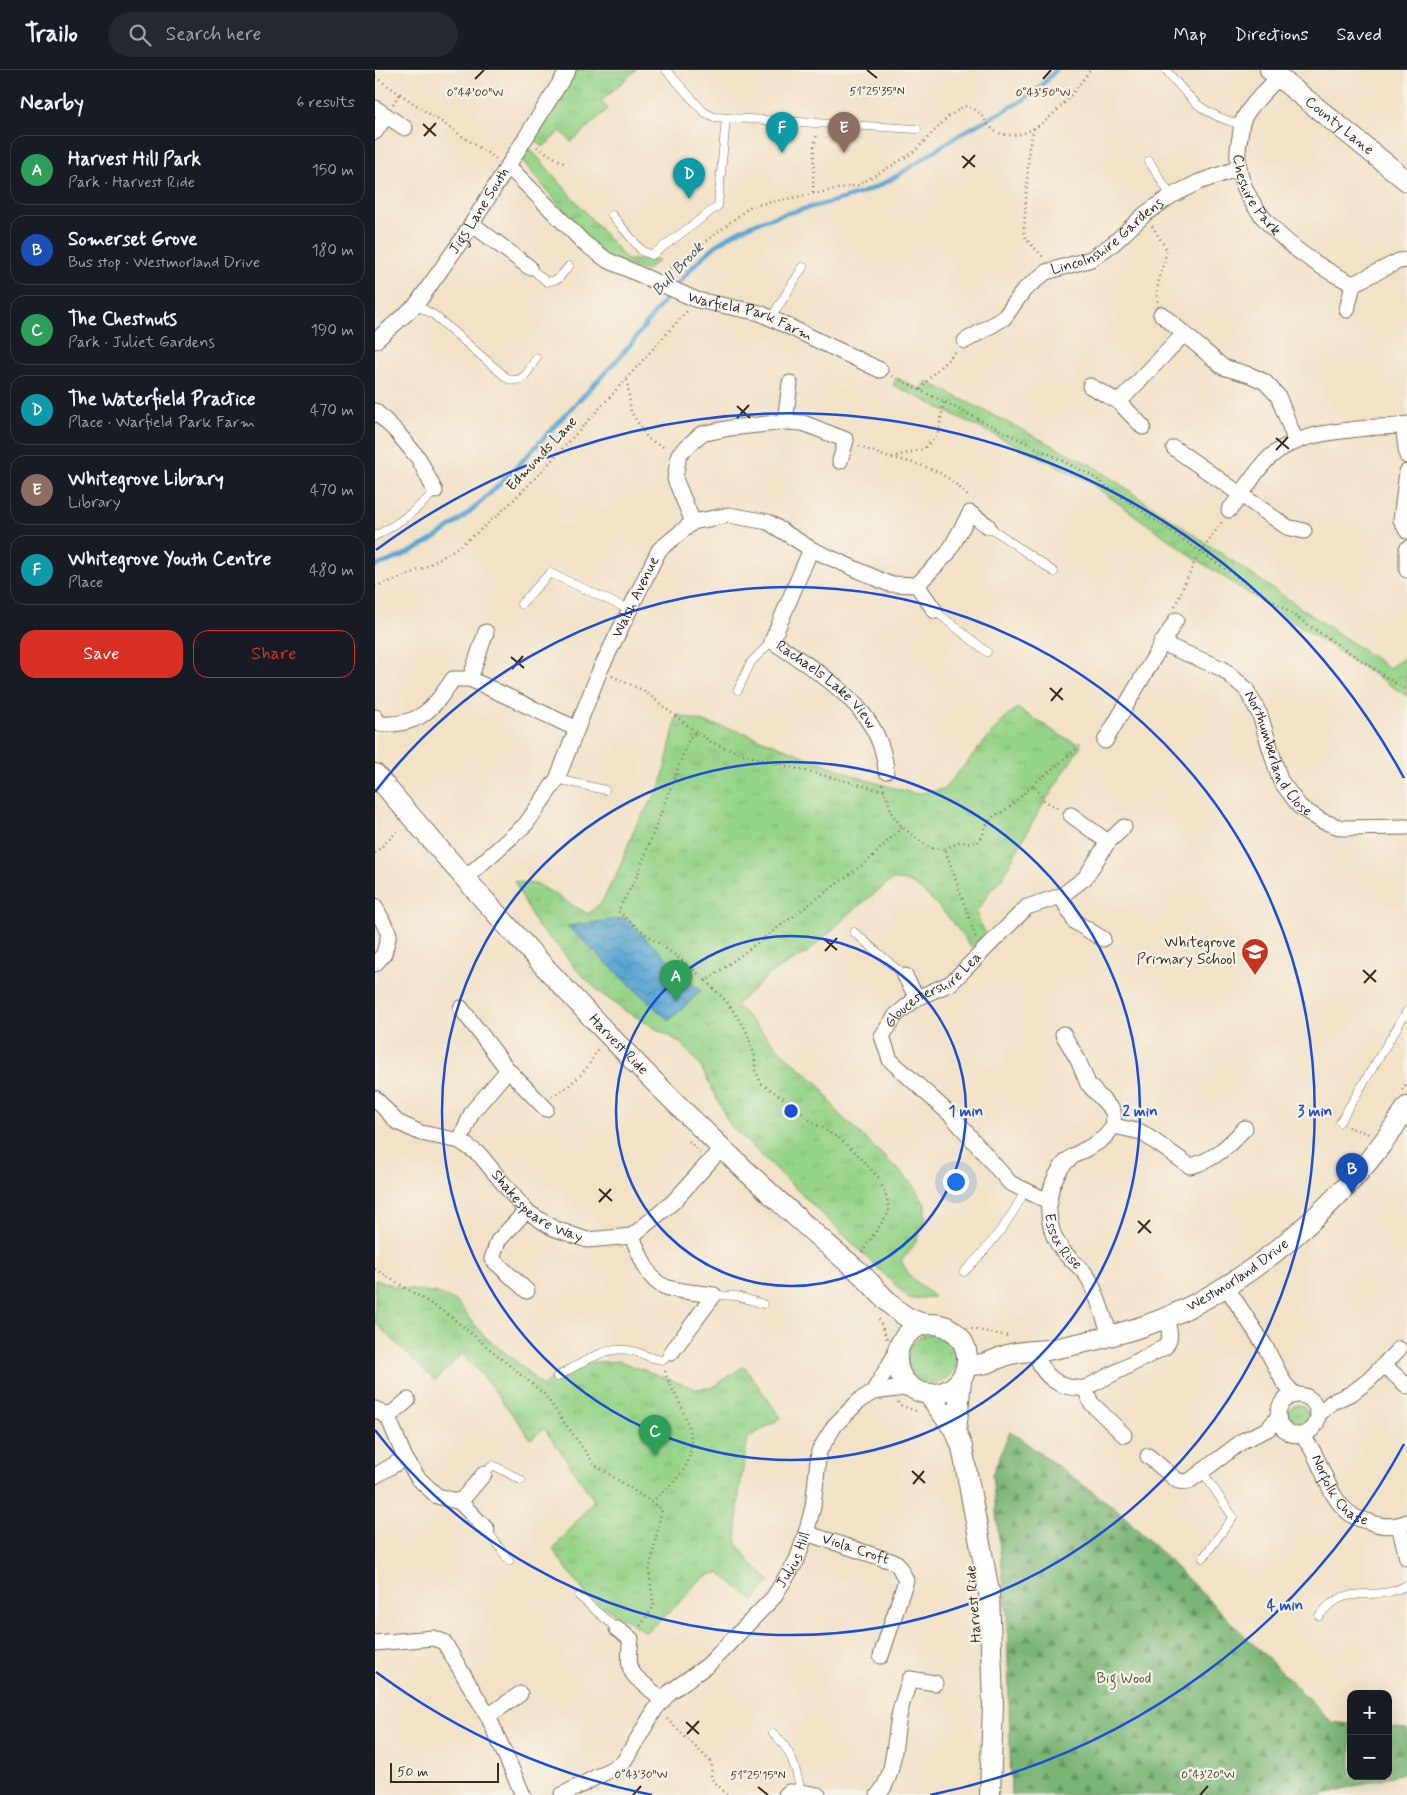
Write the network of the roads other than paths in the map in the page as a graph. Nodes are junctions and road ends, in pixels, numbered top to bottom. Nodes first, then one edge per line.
1 (568, 70) edge
2 (666, 70) edge
3 (1166, 70) edge
4 (1274, 73) edge
5 (380, 112) edge
6 (726, 118) junction
7 (1242, 125) junction
8 (405, 128) dead end
9 (917, 129) dead end
10 (375, 132) edge
11 (1149, 161) dead end
12 (502, 163) junction
13 (1239, 168) junction
14 (1407, 181) edge
15 (1171, 196) junction
16 (612, 215) dead end
17 (472, 224) junction
18 (1407, 260) edge
19 (569, 266) dead end
20 (529, 267) joint
21 (803, 267) dead end
22 (1353, 284) junction
23 (416, 305) junction
24 (1347, 310) dead end
25 (1161, 314) road end
26 (771, 318) junction
27 (1183, 335) junction
28 (375, 341) edge
29 (965, 341) road end
30 (536, 358) dead end
31 (880, 370) road end
32 (790, 383) dead end
33 (1090, 386) dead end
34 (1119, 402) junction
35 (375, 411) edge
36 (785, 422) junction
37 (1405, 425) edge
38 (1143, 428) dead end
39 (1296, 442) junction
40 (1174, 448) dead end
41 (1407, 456) edge
42 (840, 461) dead end
43 (1407, 472) edge
44 (435, 491) joint
45 (1242, 496) junction
46 (1229, 510) road end
47 (693, 522) junction
48 (988, 526) joint
49 (1304, 531) dead end
50 (1407, 531) edge
51 (375, 536) edge
52 (811, 549) junction
53 (1407, 549) edge
54 (1407, 570) edge
55 (1054, 572) dead end
56 (917, 585) junction
57 (521, 604) dead end
58 (630, 610) junction
59 (935, 611) joint
60 (1176, 620) road end
61 (486, 632) dead end
62 (772, 641) junction
63 (1161, 643) junction
64 (987, 652) dead end
65 (470, 679) junction
66 (738, 690) dead end
67 (375, 717) edge
68 (577, 729) junction
69 (1105, 741) dead end
70 (886, 771) road end
71 (375, 774) edge
72 (557, 779) junction
73 (605, 790) dead end
74 (1071, 815) road end
75 (1124, 827) dead end
76 (1407, 828) edge
77 (1108, 842) junction
78 (464, 879) junction
79 (1061, 896) junction
80 (375, 906) edge
81 (854, 932) dead end
82 (1103, 938) dead end
83 (375, 964) edge
84 (905, 976) joint
85 (917, 998) junction
86 (461, 1008) dead end
87 (1407, 1011) edge
88 (1063, 1034) dead end
89 (508, 1070) junction
90 (375, 1098) edge
91 (543, 1105) road end
92 (1407, 1107) edge
93 (1340, 1122) road end
94 (1114, 1126) junction
95 (1245, 1128) dead end
96 (460, 1141) junction
97 (722, 1148) junction
98 (1025, 1190) junction
99 (1050, 1202) junction
100 (526, 1210) junction
101 (632, 1236) junction
102 (964, 1272) dead end
103 (1225, 1285) junction
104 (527, 1291) dead end
105 (714, 1295) junction
106 (881, 1296) junction
107 (763, 1304) dead end
108 (1165, 1317) junction
109 (934, 1322) junction
110 (1111, 1336) junction
111 (961, 1338) junction
112 (900, 1346) junction
113 (1399, 1349) dead end
114 (1037, 1351) junction
115 (1011, 1354) junction
116 (667, 1356) joint
117 (1384, 1364) junction
118 (964, 1372) junction
119 (557, 1377) dead end
120 (1407, 1386) edge
121 (1085, 1388) junction
122 (920, 1390) junction
123 (873, 1392) junction
124 (1290, 1398) junction
125 (408, 1400) dead end
126 (1316, 1409) junction
127 (381, 1413) edge
128 (1281, 1423) junction
129 (956, 1432) junction
130 (1124, 1435) dead end
131 (1307, 1437) junction
132 (1148, 1456) dead end
133 (405, 1458) junction
134 (1202, 1471) junction
135 (484, 1474) joint
136 (375, 1476) edge
137 (521, 1480) dead end
138 (460, 1502) junction
139 (1403, 1524) edge
140 (487, 1530) joint
141 (806, 1533) junction
142 (1203, 1558) dead end
143 (1407, 1558) edge
144 (509, 1561) dead end
145 (1407, 1585) edge
146 (579, 1596) dead end
147 (1319, 1616) dead end
148 (617, 1629) joint
149 (375, 1643) edge
150 (881, 1656) dead end
151 (935, 1683) dead end
152 (520, 1694) dead end
153 (659, 1705) junction
154 (488, 1716) junction
155 (773, 1733) dead end
156 (793, 1793) edge
157 (523, 1795) edge
158 (562, 1795) edge
159 (818, 1795) edge
160 (878, 1795) edge
161 (990, 1795) edge

1 - 12 street, Jigs Lane South
2 - 6 lane
3 - 7 lane
4 - 7 street, Cheshire Park
4 - 14 street, County Lane
5 - 8 street
5 - 10 street
6 - 9 lane
6 - 16 lane
7 - 13 street, Cheshire Park
11 - 15 lane
12 - 17 street, Jigs Lane South
12 - 26 street, Warfield Park Farm
13 - 15 street, Lincolnshire Gardens
13 - 22 street, Cheshire Park
15 - 29 street, Lincolnshire Gardens
17 - 20 street
17 - 23 street, Jigs Lane South
18 - 22 street
19 - 20 lane
21 - 26 lane
22 - 24 street
23 - 28 street, Jigs Lane South
23 - 30 lane
25 - 27 street
26 - 31 street, Warfield Park Farm
27 - 34 street
27 - 39 street
32 - 36 street
33 - 34 street
34 - 38 street
35 - 44 street
36 - 42 street
36 - 47 street
37 - 39 street
37 - 41 street
39 - 45 street
40 - 45 street
43 - 50 street
44 - 51 lane
45 - 46 street
45 - 49 street
47 - 52 street, Walsh Avenue
47 - 58 street, Walsh Avenue
48 - 55 lane
48 - 56 street
52 - 56 street, Walsh Avenue
52 - 62 street, Rachaels Lake View
53 - 54 street
56 - 59 street
57 - 58 lane
58 - 68 street, Walsh Avenue
59 - 64 lane
60 - 63 street
61 - 65 street
62 - 66 lane
62 - 70 street, Rachaels Lake View
63 - 69 street
63 - 76 street, Northumberland Close
65 - 67 street
65 - 68 street
68 - 72 street, Walsh Avenue
71 - 78 street, Harvest Ride
72 - 73 lane
72 - 78 street, Walsh Avenue
74 - 77 street
75 - 77 street, Gloucestershire Lea
77 - 79 street, Gloucestershire Lea
78 - 97 street, Harvest Ride
79 - 82 street
79 - 85 street, Gloucestershire Lea
80 - 83 street
81 - 84 lane
84 - 85 street
85 - 98 street, Gloucestershire Lea
86 - 89 street
87 - 93 lane
88 - 94 street
89 - 91 street
89 - 96 street
90 - 96 street, Shakespeare Way
92 - 103 street, Westmorland Drive
94 - 95 street
94 - 99 street, Essex Rise
96 - 100 street, Shakespeare Way
97 - 101 street
97 - 106 street, Harvest Ride
98 - 99 street, Gloucestershire Lea
98 - 102 lane
99 - 110 street, Essex Rise
100 - 101 street, Shakespeare Way
100 - 104 street
101 - 105 street
103 - 108 street, Westmorland Drive
103 - 124 street
105 - 107 lane
105 - 116 street
106 - 109 street, Harvest Ride
106 - 112 street, Harvest Ride
108 - 110 street, Westmorland Drive
108 - 121 street
109 - 111 street
109 - 112 street
110 - 114 street, Westmorland Drive
111 - 115 street, Westmorland Drive
111 - 118 street
112 - 122 street
112 - 123 street, Julius Hill
113 - 117 street
114 - 115 street, Westmorland Drive
114 - 121 street
115 - 118 street, Westmorland Drive
116 - 119 lane
117 - 120 street
117 - 126 street
118 - 122 street
118 - 129 street, Harvest Ride
121 - 130 street
122 - 123 street, Julius Hill
122 - 129 street, Harvest Ride
123 - 141 street, Julius Hill
124 - 126 street
124 - 128 street
125 - 127 street
126 - 131 street, Norfolk Chase
127 - 133 street
128 - 131 street, Norfolk Chase
128 - 134 street, Norfolk Chase
129 - 161 street, Harvest Ride
131 - 139 street, Norfolk Chase
132 - 134 street
133 - 136 street
133 - 138 street
134 - 142 lane
135 - 137 lane
135 - 138 street
138 - 140 street
139 - 143 street
140 - 144 lane
141 - 150 street, Viola Croft
141 - 153 street, Julius Hill
145 - 147 lane
146 - 148 lane
148 - 153 street
149 - 154 street
151 - 160 street
152 - 154 street
153 - 158 street, Julius Hill
154 - 157 street
155 - 156 lane
156 - 159 street

